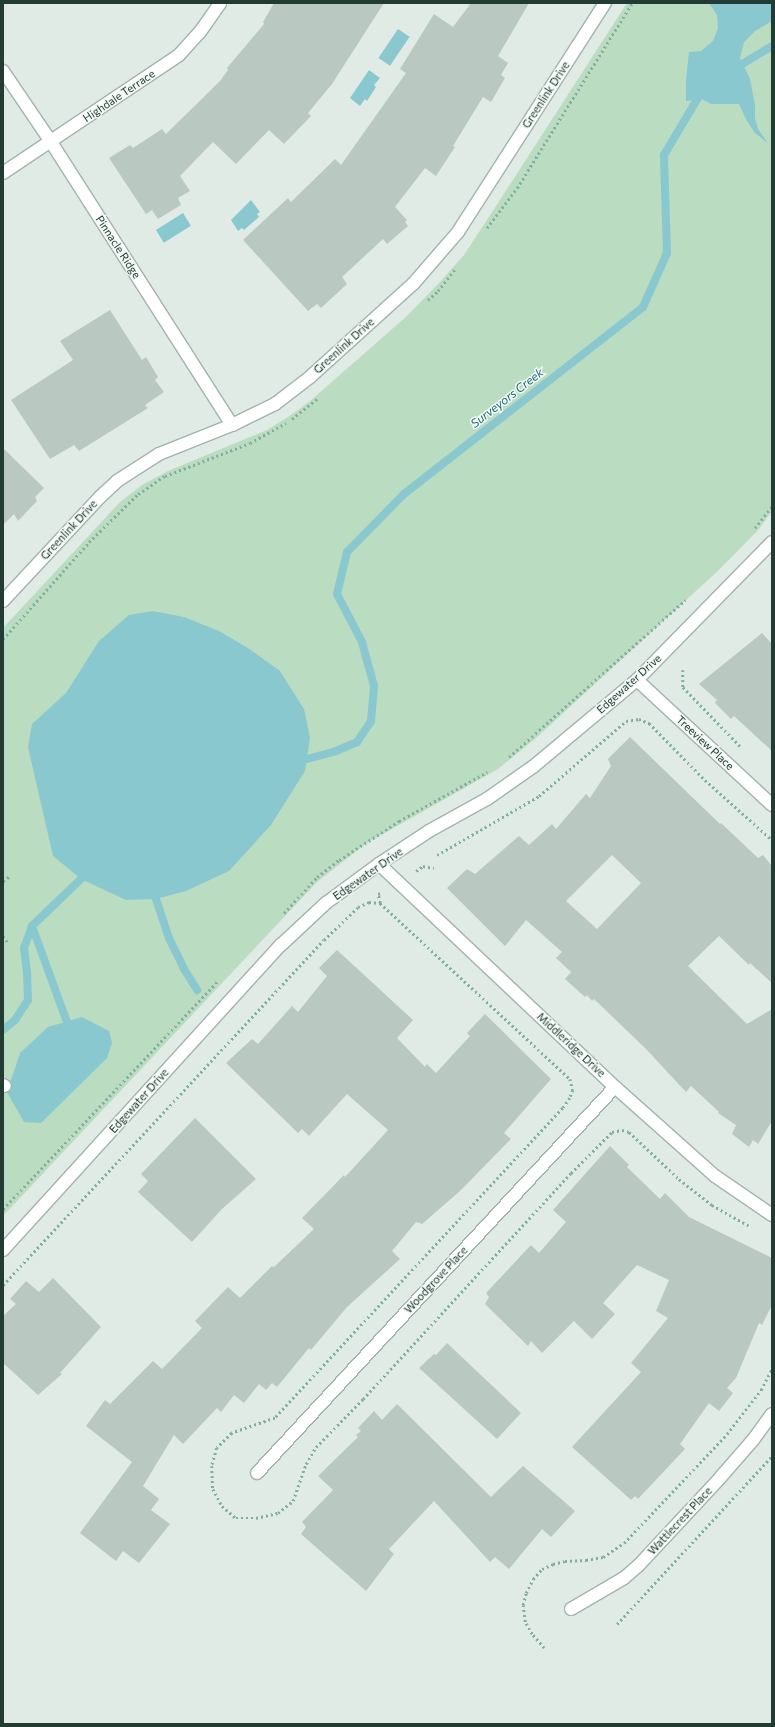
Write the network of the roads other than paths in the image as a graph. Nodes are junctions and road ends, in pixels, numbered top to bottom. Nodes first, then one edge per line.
1 (220, 3) edge
2 (605, 3) edge
3 (3, 71) edge
4 (51, 142) junction
5 (3, 173) edge
6 (232, 425) junction
7 (772, 542) edge
8 (3, 601) edge
9 (637, 680) junction
10 (772, 805) edge
11 (379, 864) junction
12 (615, 1087) junction
13 (772, 1215) edge
14 (5, 1244) edge
15 (772, 1414) edge
16 (256, 1473) dead end
17 (571, 1609) dead end

1 - 4 street, Highdale Terrace
2 - 6 street, Greenlink Drive
3 - 4 street, Pinnacle Ridge
4 - 5 street, Highdale Terrace
4 - 6 street, Pinnacle Ridge
6 - 8 street, Greenlink Drive
7 - 9 street, Edgewater Drive
9 - 10 street, Treeview Place
9 - 11 street, Edgewater Drive
11 - 12 street, Middleridge Drive
11 - 14 street, Edgewater Drive
12 - 13 street, Middleridge Drive
12 - 16 street, Woodgrove Place
15 - 17 street, Wattlecrest Place

